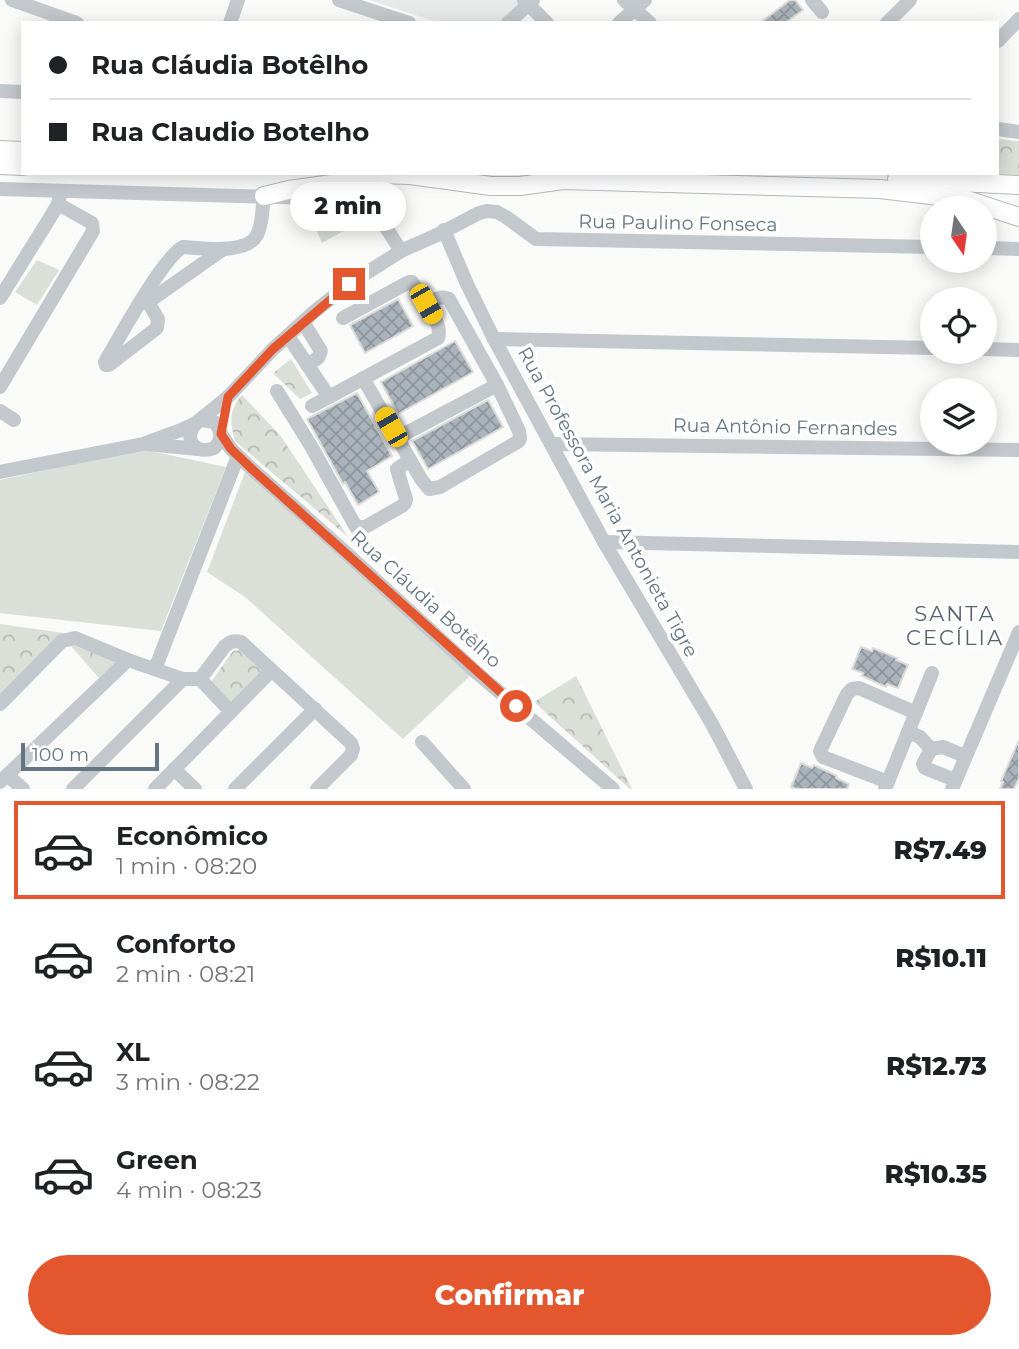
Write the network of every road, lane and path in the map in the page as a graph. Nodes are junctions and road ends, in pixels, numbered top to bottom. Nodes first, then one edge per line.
1 (12, 0) edge
2 (238, 0) edge
3 (812, 0) edge
4 (910, 0) edge
5 (343, 1) edge
6 (529, 2) edge
7 (634, 3) edge
8 (822, 12) dead end
9 (1019, 19) edge
10 (71, 21) edge
11 (231, 21) edge
12 (403, 21) edge
13 (510, 21) edge
14 (545, 21) edge
15 (620, 21) edge
16 (648, 21) edge
17 (889, 21) edge
18 (999, 40) edge
19 (0, 91) edge
20 (21, 92) edge
21 (999, 129) edge
22 (1019, 132) edge
23 (0, 150) edge
24 (21, 151) edge
25 (0, 165) edge
26 (21, 166) edge
27 (388, 175) edge
28 (409, 175) edge
29 (485, 175) edge
30 (741, 175) edge
31 (457, 182) junction
32 (1019, 185) edge
33 (0, 188) edge
34 (264, 196) junction
35 (60, 197) junction
36 (1019, 217) edge
37 (441, 233) junction
38 (920, 247) edge
39 (998, 248) edge
40 (1019, 248) edge
41 (222, 250) junction
42 (401, 251) junction
43 (0, 298) edge
44 (426, 304) junction
45 (343, 318) dead end
46 (303, 322) junction
47 (288, 336) junction
48 (494, 339) junction
49 (920, 348) edge
50 (997, 349) edge
51 (1019, 350) edge
52 (307, 365) junction
53 (363, 378) junction
54 (497, 385) junction
55 (0, 387) edge
56 (277, 391) dead end
57 (228, 397) junction
58 (329, 397) junction
59 (312, 406) dead end
60 (0, 411) edge
61 (14, 420) dead end
62 (196, 424) junction
63 (221, 433) junction
64 (397, 438) junction
65 (143, 444) junction
66 (551, 444) junction
67 (201, 450) junction
68 (1019, 450) edge
69 (410, 460) junction
70 (241, 463) junction
71 (0, 472) edge
72 (604, 542) junction
73 (1019, 552) edge
74 (1019, 632) edge
75 (128, 660) junction
76 (159, 670) junction
77 (271, 671) junction
78 (932, 674) dead end
79 (183, 679) junction
80 (200, 679) junction
81 (0, 704) edge
82 (315, 709) junction
83 (231, 712) junction
84 (916, 713) junction
85 (908, 732) junction
86 (422, 742) dead end
87 (931, 749) junction
88 (965, 755) junction
89 (174, 769) junction
90 (4, 778) edge
91 (953, 784) edge
92 (886, 786) edge
93 (23, 789) edge
94 (73, 789) edge
95 (155, 789) edge
96 (195, 789) edge
97 (235, 789) edge
98 (317, 789) edge
99 (464, 789) edge
100 (613, 789) edge
101 (746, 789) edge

1 - 10 street
2 - 11 street
3 - 8 street
4 - 17 street
5 - 12 street
6 - 13 street
6 - 14 street
7 - 15 street
7 - 16 street
9 - 18 street
19 - 20 street
21 - 22 street
23 - 24 main road
25 - 26 main road
27 - 34 main road
28 - 31 main road
29 - 31 main road
30 - 32 main road
31 - 36 main road
33 - 35 street
34 - 35 street
34 - 41 street
34 - 42 street
35 - 43 street
35 - 55 street
37 - 38 street, Rua Paulino Fonseca
37 - 42 street
37 - 48 street, Rua Professora Maria Antonieta Tigre
39 - 40 street
41 - 41 street
42 - 46 street
44 - 45 street
44 - 53 street
44 - 54 street
46 - 47 street
46 - 52 street
47 - 52 street
47 - 57 street
48 - 49 street
48 - 66 street, Rua Professora Maria Antonieta Tigre
50 - 51 street
52 - 58 street
53 - 58 street
53 - 64 street
54 - 64 street
54 - 69 street
56 - 69 street
57 - 62 street
57 - 63 street
58 - 59 street
60 - 61 street
62 - 63 street
62 - 65 street
62 - 67 street
63 - 67 street
63 - 70 street
64 - 69 street
65 - 67 street, Rua Cláudia Botêlho
65 - 71 street
66 - 68 street, Rua Antônio Fernandes
66 - 72 street, Rua Professora Maria Antonieta Tigre
67 - 70 street, Rua Cláudia Botêlho
70 - 76 street
70 - 100 street, Rua Cláudia Botêlho
72 - 73 street
72 - 101 street, Rua Professora Maria Antonieta Tigre
74 - 88 street
75 - 76 street
75 - 81 street
75 - 90 street
76 - 79 street
77 - 80 street
77 - 82 street
77 - 83 street
78 - 84 street
79 - 80 street
79 - 94 street
80 - 83 street
82 - 97 street
82 - 98 street
83 - 89 street
84 - 85 street
84 - 92 street
85 - 87 street
85 - 92 street
86 - 99 street
87 - 88 street
87 - 91 street
88 - 91 street
89 - 95 street
89 - 96 street
90 - 93 street

